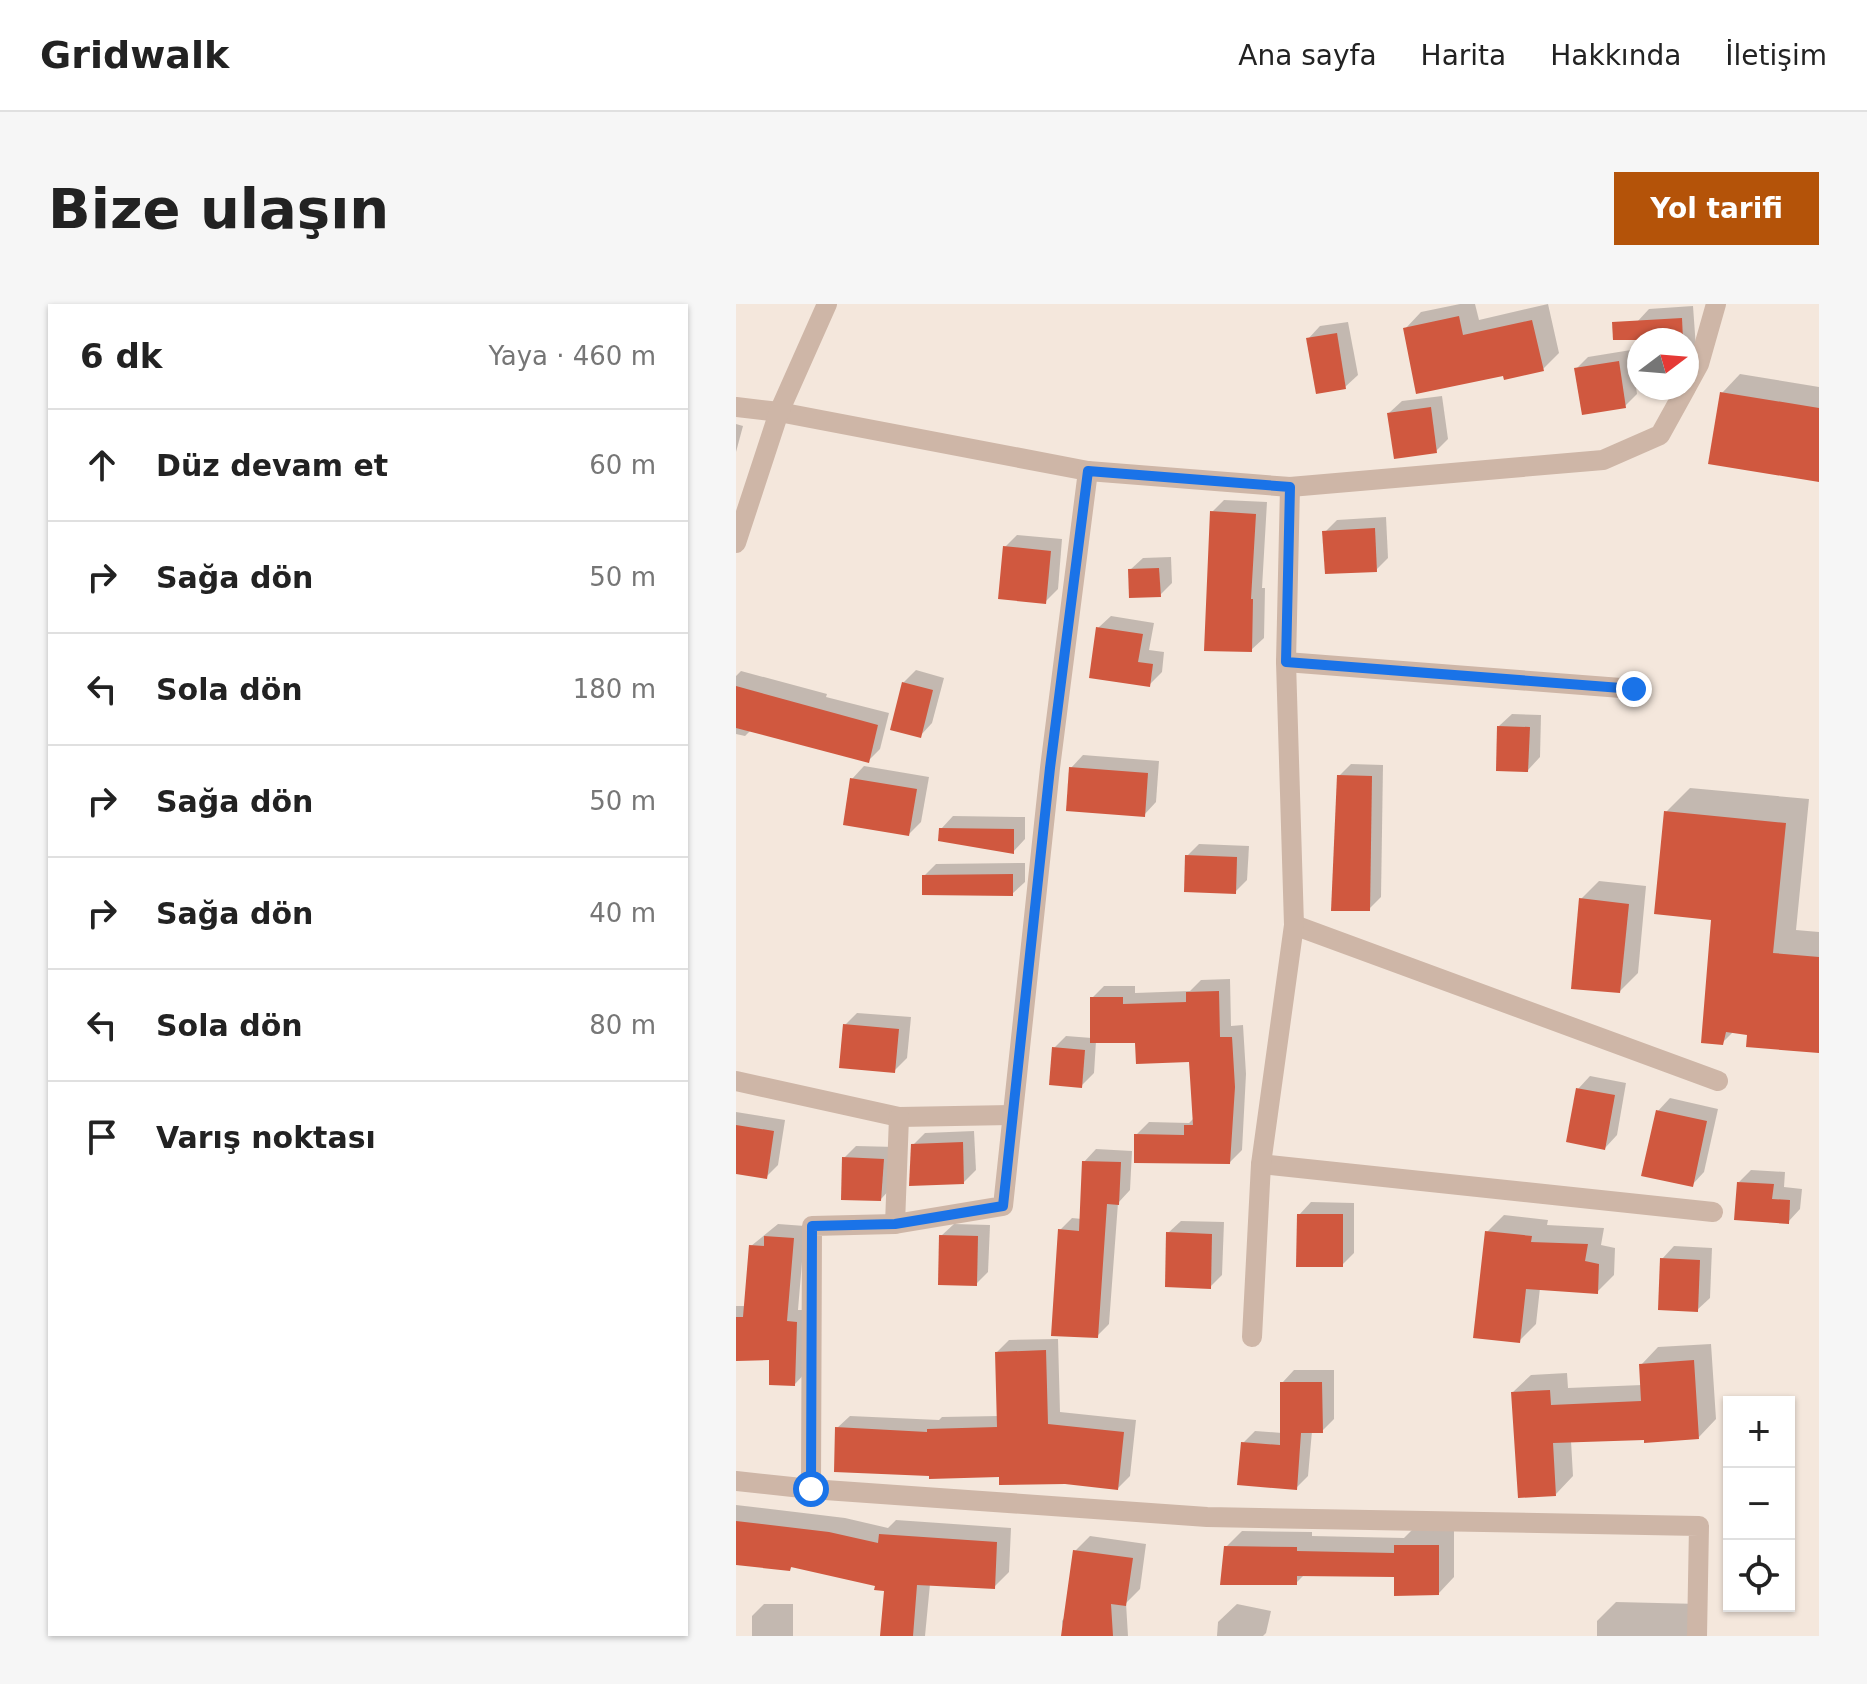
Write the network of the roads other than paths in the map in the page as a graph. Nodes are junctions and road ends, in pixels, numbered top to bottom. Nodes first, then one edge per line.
1 (827, 304) edge
2 (1716, 304) edge
3 (1699, 364) edge
4 (1679, 400) edge
5 (736, 407) edge
6 (779, 412) junction
7 (1088, 471) junction
8 (1290, 487) junction
9 (736, 543) edge
10 (1286, 662) junction
11 (1634, 689) dead end
12 (1294, 925) junction
13 (736, 1081) edge
14 (1718, 1081) dead end
15 (1011, 1115) junction
16 (899, 1117) junction
17 (1261, 1164) junction
18 (1713, 1212) dead end
19 (895, 1224) junction
20 (1252, 1337) dead end
21 (736, 1481) edge
22 (811, 1489) junction
23 (1697, 1636) edge

1 - 6 street
2 - 3 street
4 - 8 street
5 - 6 street
6 - 7 street
6 - 9 street
7 - 8 street
7 - 15 street
8 - 10 street
10 - 11 street
10 - 12 street
12 - 14 street
12 - 17 street
13 - 16 street
15 - 16 street
15 - 19 street
16 - 19 street
17 - 18 street
17 - 20 street
19 - 22 street
21 - 22 street
22 - 23 street

